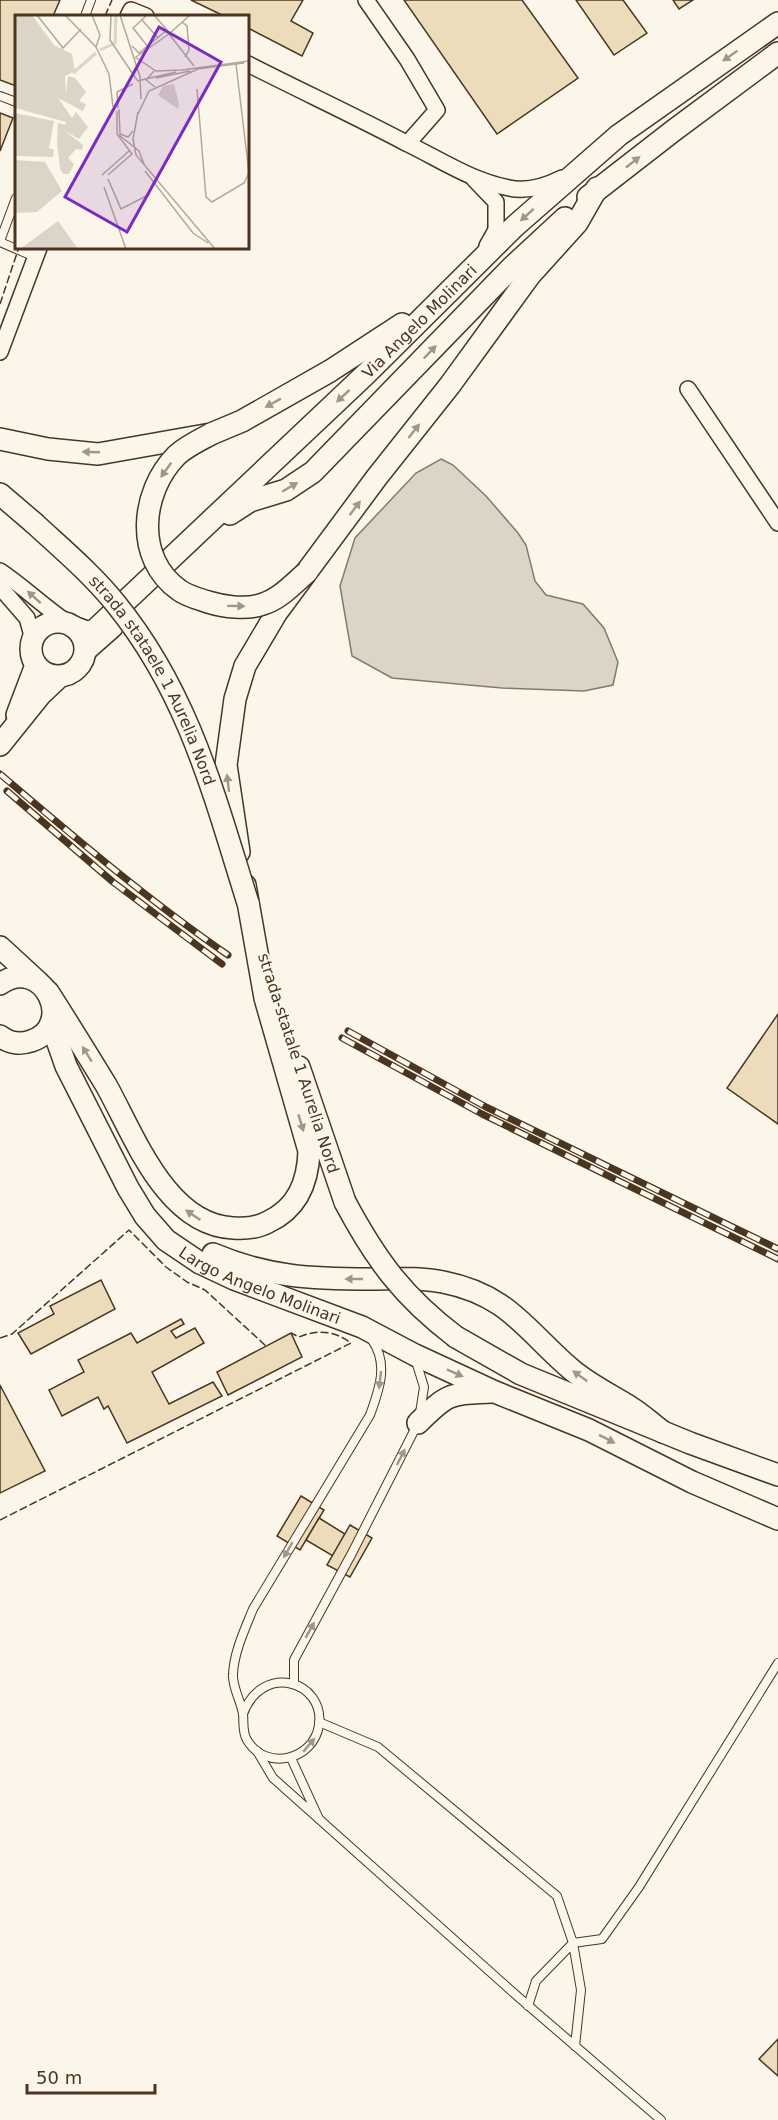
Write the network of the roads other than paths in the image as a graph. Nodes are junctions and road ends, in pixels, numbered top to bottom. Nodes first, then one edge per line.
1 (92, 0) edge
2 (366, 0) edge
3 (85, 15) edge
4 (778, 23) edge
5 (778, 53) edge
6 (249, 64) edge
7 (0, 96) edge
8 (15, 102) edge
9 (408, 144) junction
10 (580, 168) junction
11 (472, 177) junction
12 (597, 188) junction
13 (15, 201) edge
14 (0, 242) edge
15 (15, 246) edge
16 (37, 252) edge
17 (477, 264) junction
18 (446, 293) junction
19 (0, 352) edge
20 (688, 390) dead end
21 (211, 434) junction
22 (0, 439) edge
23 (0, 494) edge
24 (778, 523) edge
25 (0, 571) edge
26 (307, 572) junction
27 (0, 587) edge
28 (72, 626) junction
29 (33, 639) junction
30 (86, 650) junction
31 (36, 665) junction
32 (59, 676) junction
33 (6, 737) edge
34 (248, 903) junction
35 (253, 924) junction
36 (0, 947) edge
37 (0, 984) edge
38 (44, 987) junction
39 (51, 1023) junction
40 (1, 1040) edge
41 (24, 1043) junction
42 (66, 1066) junction
43 (128, 1188) junction
44 (362, 1327) junction
45 (415, 1355) junction
46 (495, 1392) junction
47 (418, 1424) junction
48 (663, 1432) junction
49 (778, 1475) edge
50 (778, 1519) edge
51 (778, 1663) edge
52 (294, 1684) junction
53 (243, 1714) junction
54 (319, 1722) junction
55 (256, 1750) junction
56 (291, 1758) junction
57 (319, 1819) junction
58 (573, 1942) junction
59 (528, 2006) junction
60 (575, 2046) junction
61 (661, 2120) edge

1 - 3 lane
2 - 9 street
4 -> 10 main road, Via Angelo Molinari
12 -> 5 main road, Via Angelo Molinari
6 - 9 street
7 - 8 lane
9 - 11 street
10 - 11 street
10 -> 17 main road, Via Angelo Molinari
11 - 17 street
26 -> 12 main road
30 -> 12 main road, Via Angelo Molinari
13 - 14 lane
14 - 15 lane
16 - 19 street
17 - 18 main road, Via Angelo Molinari
18 -> 21 main road
18 -> 28 main road, Via Angelo Molinari
20 - 24 street
21 -> 22 main road
21 -> 26 main road, bridge
23 - 34 main road, strada stataele 1 Aurelia Nord, bridge
28 -> 25 street
34 -> 26 main road, bridge
27 - 29 street
28 - 29 main road
28 - 30 main road
29 - 31 main road
30 - 32 main road
31 - 32 main road
31 - 33 main road
32 - 33 main road
34 - 35 main road
35 -> 38 main road
35 - 48 main road, strada statale 1 Aurelia Nord, bridge
36 - 38 main road
37 - 38 main road
38 - 39 main road
39 - 41 main road
39 - 42 main road
40 - 41 main road
41 - 42 main road
42 - 43 main road
43 - 44 main road, Largo Angelo Molinari
48 -> 43 main road
44 - 45 main road, Largo Angelo Molinari
44 -> 53 lane
45 -> 46 main road, Largo Angelo Molinari
45 - 47 lane
46 - 47 main road
46 -> 50 main road, Largo Angelo Molinari
52 -> 47 lane
48 - 49 main road
51 - 58 lane
52 - 53 lane
52 - 54 lane
53 - 55 lane
56 -> 54 lane
54 - 58 lane
55 - 56 lane
55 - 57 lane
56 - 57 lane
57 - 59 lane
58 - 59 lane
58 - 60 lane
59 - 60 lane
60 - 61 lane

